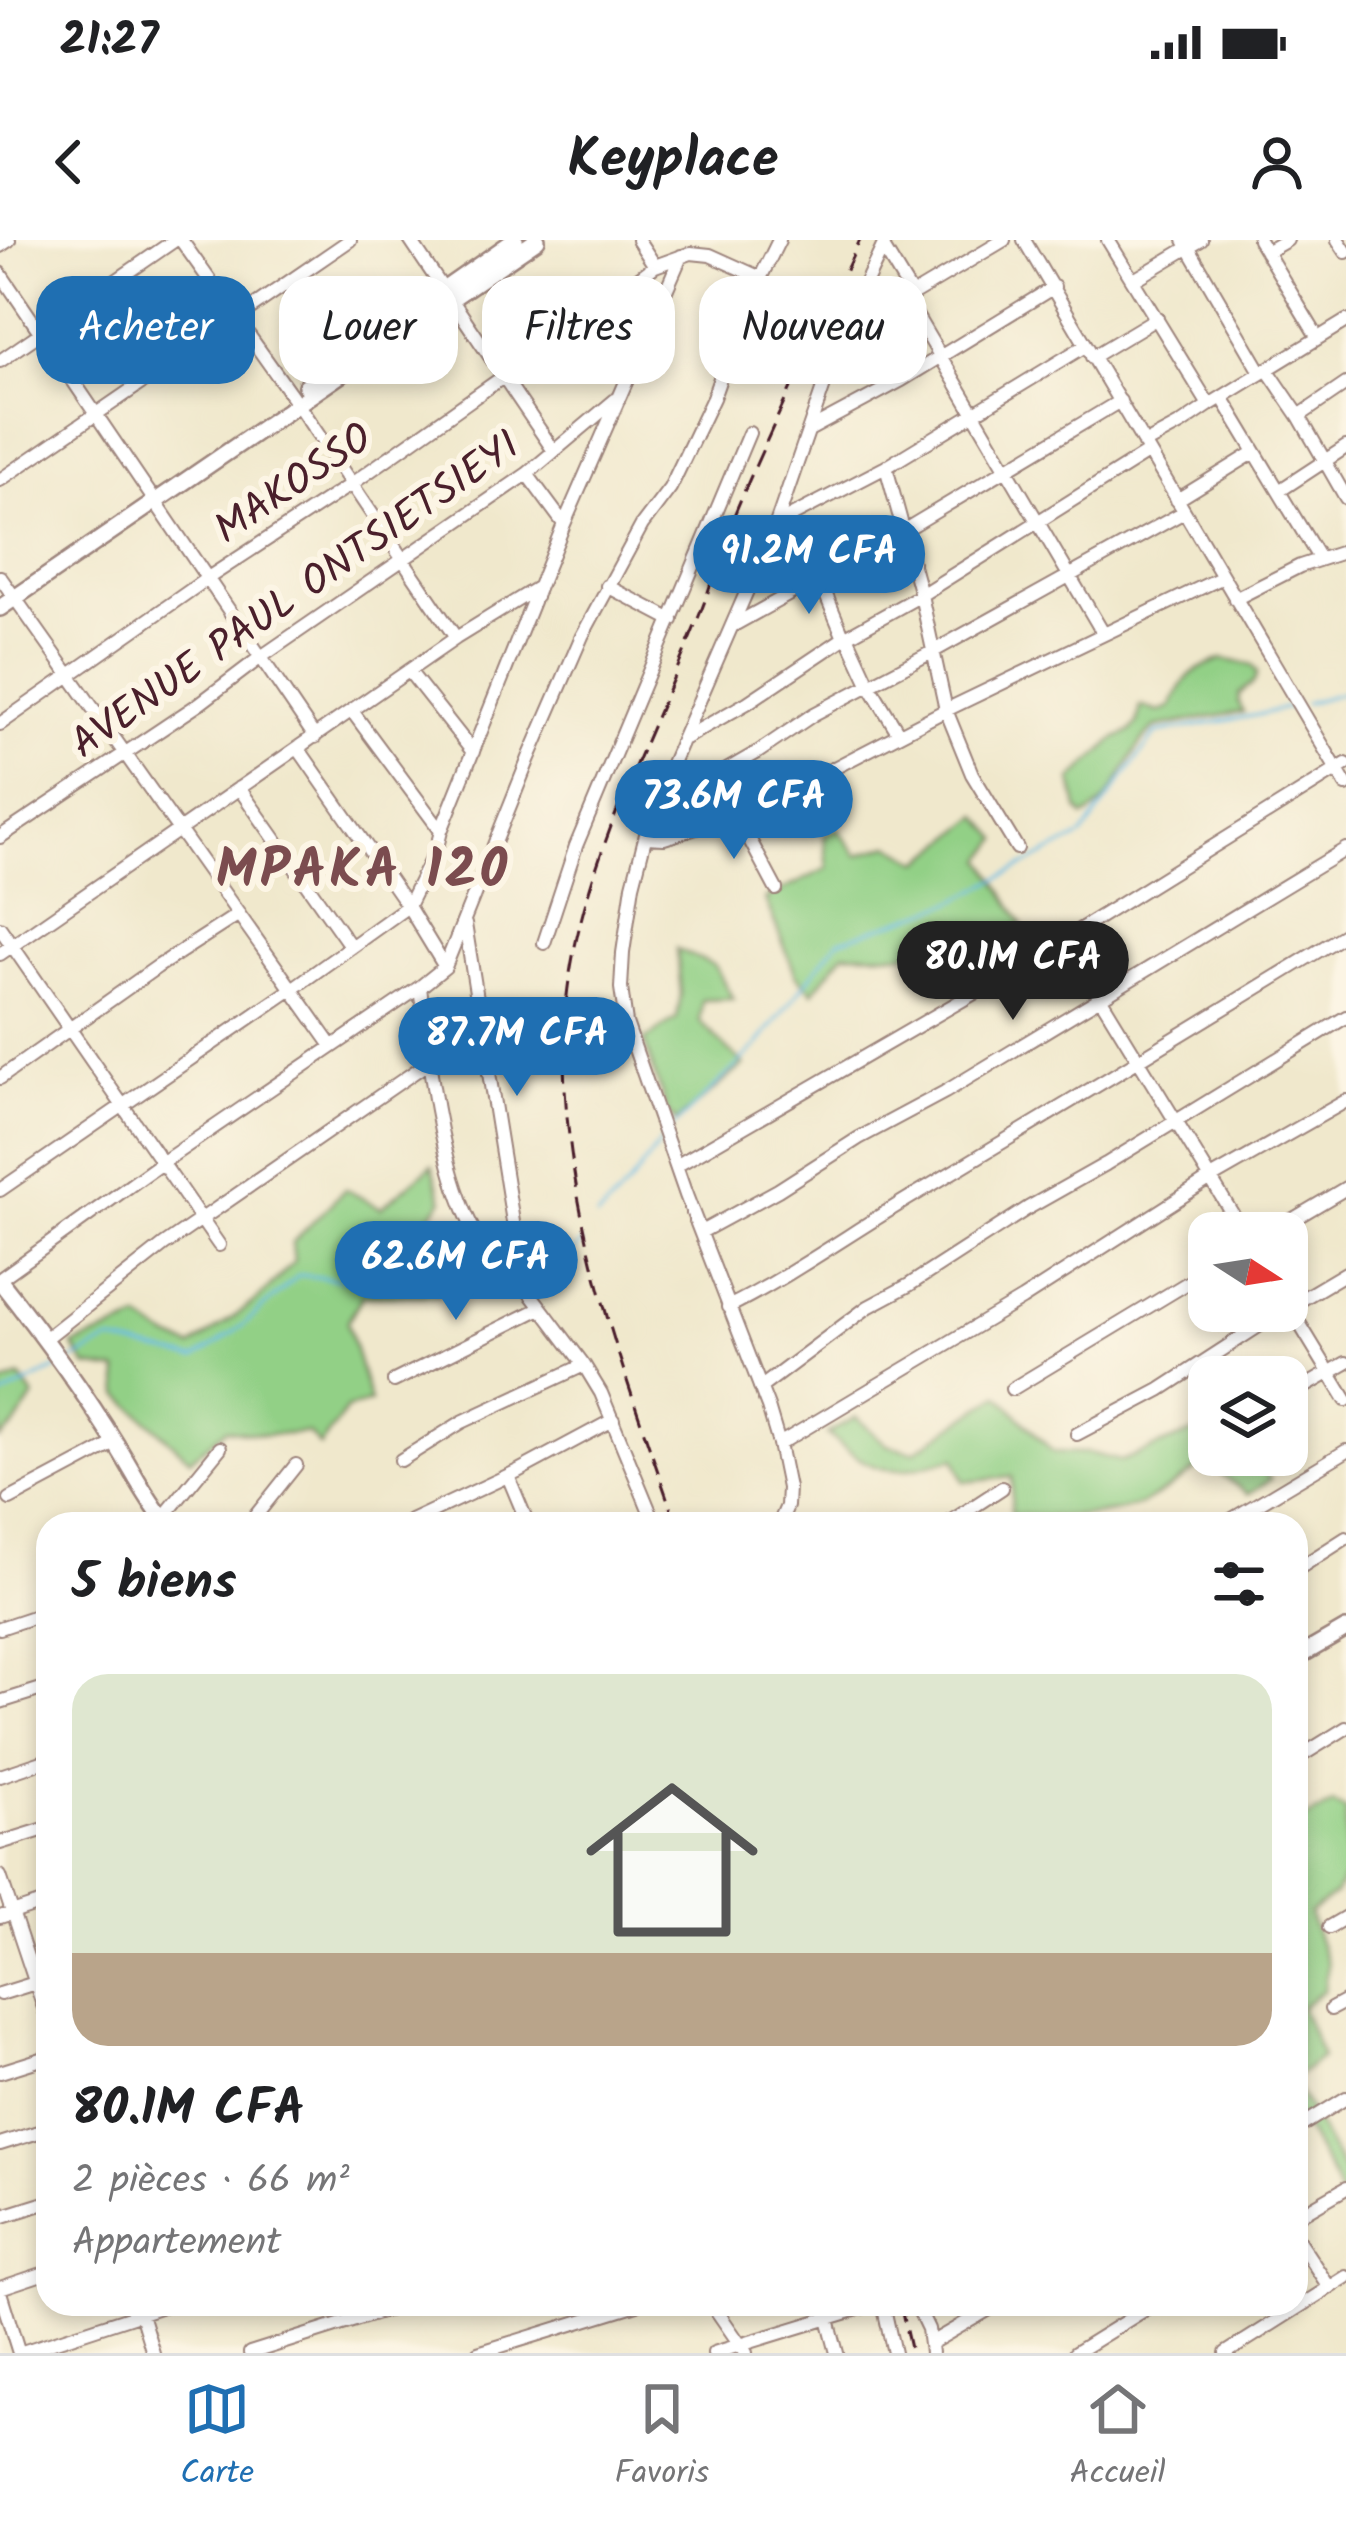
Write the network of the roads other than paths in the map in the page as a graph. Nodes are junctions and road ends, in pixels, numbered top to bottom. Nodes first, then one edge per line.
1 (9, 240) edge
2 (178, 240) edge
3 (350, 240) edge
4 (410, 240) edge
5 (515, 240) edge
6 (536, 240) edge
7 (638, 240) edge
8 (713, 240) edge
9 (779, 240) edge
10 (1004, 240) edge
11 (1024, 240) edge
12 (1108, 240) edge
13 (1287, 240) edge
14 (1191, 243) edge
15 (885, 244) edge
16 (0, 246) edge
17 (1263, 246) edge
18 (706, 254) junction
19 (681, 256) junction
20 (655, 266) junction
21 (0, 273) edge
22 (125, 276) edge
23 (204, 276) edge
24 (435, 276) edge
25 (641, 276) edge
26 (756, 276) edge
27 (762, 276) edge
28 (870, 276) edge
29 (899, 276) edge
30 (1134, 280) junction
31 (458, 285) edge
32 (927, 286) edge
33 (458, 287) edge
34 (1054, 287) junction
35 (255, 304) edge
36 (458, 310) edge
37 (1156, 318) junction
38 (1346, 321) edge
39 (36, 327) edge
40 (927, 332) edge
41 (36, 336) edge
42 (1318, 338) junction
43 (482, 344) edge
44 (255, 346) edge
45 (1088, 351) junction
46 (939, 355) junction
47 (0, 361) edge
48 (1264, 371) junction
49 (76, 384) edge
50 (140, 384) edge
51 (318, 384) edge
52 (493, 384) edge
53 (509, 384) edge
54 (718, 384) edge
55 (825, 384) edge
56 (1346, 384) edge
57 (620, 395) junction
58 (294, 401) junction
59 (1120, 401) junction
60 (1215, 401) junction
61 (974, 412) junction
62 (97, 414) junction
63 (1299, 416) junction
64 (809, 430) junction
65 (749, 433) dead end
66 (1346, 447) edge
67 (1147, 448) junction
68 (554, 451) junction
69 (1255, 452) junction
70 (1325, 460) junction
71 (886, 467) junction
72 (1006, 468) junction
73 (527, 474) junction
74 (0, 480) edge
75 (350, 485) junction
76 (1279, 491) junction
77 (152, 498) junction
78 (1346, 498) edge
79 (1180, 506) junction
80 (1039, 521) junction
81 (564, 524) junction
82 (776, 524) junction
83 (904, 531) junction
84 (1346, 551) edge
85 (1319, 558) junction
86 (403, 559) junction
87 (1069, 574) junction
88 (1222, 577) junction
89 (208, 578) junction
90 (819, 578) junction
91 (607, 586) junction
92 (538, 588) junction
93 (4, 594) edge
94 (921, 595) junction
95 (1235, 599) junction
96 (672, 620) junction
97 (731, 627) junction
98 (1103, 632) junction
99 (845, 637) junction
100 (457, 638) junction
101 (932, 652) junction
102 (261, 657) junction
103 (409, 671) junction
104 (70, 675) junction
105 (870, 686) junction
106 (946, 710) junction
107 (352, 711) junction
108 (0, 724) edge
109 (899, 734) junction
110 (315, 737) junction
111 (684, 739) junction
112 (298, 748) junction
113 (124, 752) junction
114 (473, 752) junction
115 (1342, 767) edge
116 (1346, 784) edge
117 (239, 788) junction
118 (653, 807) junction
119 (735, 812) junction
120 (179, 829) junction
121 (440, 831) junction
122 (0, 837) edge
123 (646, 837) junction
124 (1017, 848) dead end
125 (1346, 849) edge
126 (776, 890) dead end
127 (408, 906) junction
128 (239, 914) junction
129 (464, 923) junction
130 (0, 928) edge
131 (1346, 934) edge
132 (1065, 940) junction
133 (544, 943) dead end
134 (351, 947) junction
135 (6, 950) edge
136 (445, 967) junction
137 (420, 987) junction
138 (292, 989) junction
139 (1101, 999) junction
140 (1346, 1017) edge
141 (70, 1028) junction
142 (332, 1046) junction
143 (429, 1062) junction
144 (1139, 1062) junction
145 (0, 1078) edge
146 (1346, 1101) edge
147 (124, 1106) junction
148 (1176, 1121) junction
149 (163, 1162) junction
150 (676, 1166) junction
151 (1210, 1178) junction
152 (1346, 1188) edge
153 (0, 1190) edge
154 (1231, 1212) edge
155 (1305, 1212) edge
156 (202, 1220) junction
157 (700, 1232) junction
158 (219, 1245) dead end
159 (1346, 1273) edge
160 (0, 1280) edge
161 (1188, 1283) edge
162 (523, 1284) junction
163 (1308, 1295) edge
164 (728, 1307) junction
165 (539, 1309) junction
166 (1248, 1332) edge
167 (1303, 1332) edge
168 (45, 1339) junction
169 (1346, 1363) edge
170 (584, 1365) junction
171 (1330, 1373) junction
172 (394, 1382) dead end
173 (1308, 1385) edge
174 (760, 1388) junction
175 (1012, 1390) dead end
176 (1346, 1400) edge
177 (613, 1420) junction
178 (1078, 1434) dead end
179 (115, 1443) junction
180 (779, 1444) junction
181 (220, 1448) dead end
182 (1346, 1451) edge
183 (400, 1460) dead end
184 (296, 1465) dead end
185 (508, 1476) junction
186 (1003, 1488) dead end
187 (10, 1499) dead end
188 (159, 1512) edge
189 (172, 1512) edge
190 (258, 1512) edge
191 (430, 1512) edge
192 (524, 1512) edge
193 (650, 1512) edge
194 (784, 1512) edge
195 (966, 1512) edge
196 (1243, 1512) edge
197 (1346, 1538) edge
198 (1308, 1562) edge
199 (36, 1616) edge
200 (0, 1628) edge
201 (1346, 1629) edge
202 (1308, 1651) edge
203 (36, 1691) edge
204 (0, 1702) edge
205 (1346, 1728) edge
206 (1308, 1752) edge
207 (36, 1764) edge
208 (0, 1776) edge
209 (36, 1832) edge
210 (0, 1843) edge
211 (0, 1876) edge
212 (36, 1905) edge
213 (6, 1915) edge
214 (1346, 1917) edge
215 (1329, 1927) dead end
216 (36, 1970) edge
217 (36, 1983) edge
218 (0, 1994) edge
219 (1346, 2001) edge
220 (1331, 2009) dead end
221 (36, 2061) edge
222 (0, 2072) edge
223 (1346, 2098) edge
224 (1308, 2122) edge
225 (36, 2133) edge
226 (0, 2144) edge
227 (1346, 2188) edge
228 (36, 2206) edge
229 (1308, 2210) edge
230 (0, 2217) edge
231 (1308, 2255) edge
232 (36, 2276) edge
233 (1346, 2277) edge
234 (1329, 2287) junction
235 (0, 2290) edge
236 (1308, 2300) edge
237 (118, 2316) edge
238 (141, 2316) edge
239 (368, 2316) edge
240 (598, 2316) edge
241 (720, 2316) edge
242 (815, 2316) edge
243 (827, 2316) edge
244 (883, 2316) edge
245 (920, 2316) edge
246 (980, 2316) edge
247 (1135, 2316) edge
248 (1284, 2316) edge
249 (932, 2348) edge
250 (743, 2349) edge
251 (19, 2353) edge
252 (153, 2353) edge
253 (250, 2353) edge
254 (478, 2353) edge
255 (714, 2353) edge
256 (837, 2353) edge
257 (894, 2353) edge
258 (1075, 2353) edge
259 (1226, 2353) edge

1 - 16 street
2 - 22 street
2 - 23 street
3 - 35 street
4 - 24 street
5 - 31 street
6 - 33 street
7 - 20 street
8 - 18 street
9 - 27 street
10 - 32 street
11 - 34 street
12 - 30 street
13 - 17 street
14 - 30 street
14 - 48 street
15 - 28 street
15 - 29 street
17 - 42 street
18 - 19 street, MAKOSSO
18 - 26 street
19 - 20 street, MAKOSSO
19 - 57 street
20 - 25 street, MAKOSSO
21 - 39 street
30 - 37 street
34 - 45 street
34 - 46 street
36 - 43 street
37 - 45 street
37 - 60 street
38 - 42 street
40 - 46 street
41 - 47 street
42 - 48 street
44 - 58 street
45 - 59 street
45 - 61 street
46 - 61 street
46 - 64 street
48 - 60 street
48 - 63 street
49 - 62 street
50 - 62 street
51 - 58 street
52 - 75 street, MAKOSSO
53 - 68 street
54 - 91 street
55 - 64 street
56 - 63 street
57 - 68 street, AVENUE PAUL ONTSIETSIEYI
57 - 81 street
58 - 75 street
58 - 77 street
59 - 67 street
59 - 72 street
60 - 67 street
60 - 69 street
61 - 71 street
61 - 72 street
62 - 74 street
62 - 77 street
63 - 70 street
64 - 82 street
65 - 96 street
66 - 70 street
67 - 79 street
67 - 80 street
68 - 73 street, AVENUE PAUL ONTSIETSIEYI
69 - 76 street
69 - 79 street
70 - 76 street
70 - 78 street
71 - 82 street
71 - 83 street
72 - 80 street
72 - 83 street
73 - 81 street
73 - 86 street, AVENUE PAUL ONTSIETSIEYI
75 - 86 street
75 - 89 street, MAKOSSO
76 - 85 street
77 - 89 street
77 - 93 street
79 - 87 street
79 - 88 street
80 - 87 street
80 - 94 street
81 - 92 street
82 - 97 street
83 - 90 street
83 - 94 street
84 - 85 street
85 - 95 street
86 - 100 street
86 - 102 street, AVENUE PAUL ONTSIETSIEYI
87 - 98 street
87 - 101 street
88 - 95 street
88 - 98 street
89 - 102 street
89 - 104 street, MAKOSSO
90 - 97 street
90 - 99 street
91 - 96 street
91 - 129 street
92 - 100 street
92 - 114 street
93 - 104 street
94 - 99 street
94 - 101 street
95 - 115 street
96 - 133 street
97 - 111 street
98 - 106 street
99 - 105 street
99 - 111 street
100 - 103 street
101 - 105 street
101 - 106 street
102 - 110 street
102 - 113 street, AVENUE PAUL ONTSIETSIEYI
103 - 107 street
103 - 114 street
104 - 108 street, MAKOSSO
104 - 113 street
105 - 109 street
105 - 118 street
106 - 109 street
106 - 124 street
107 - 110 street
107 - 121 street
109 - 119 street
110 - 112 street
111 - 118 street
112 - 117 street
112 - 127 street
113 - 120 street
113 - 122 street, AVENUE PAUL ONTSIETSIEYI
114 - 121 street
115 - 116 street
115 - 132 street
117 - 120 street
117 - 134 street
118 - 123 street
119 - 123 street
119 - 126 street
120 - 128 street
120 - 135 street
121 - 127 street
123 - 150 street
125 - 139 street
127 - 134 street
127 - 136 street
128 - 138 street
128 - 141 street
129 - 136 street
129 - 162 street
130 - 135 street
131 - 144 street
132 - 139 street
132 - 150 street
134 - 138 street
135 - 141 street
136 - 137 street
137 - 142 street
137 - 143 street
138 - 142 street
138 - 147 street
139 - 144 street
139 - 157 street
140 - 148 street
141 - 145 street
141 - 147 street
142 - 149 street
143 - 156 street
143 - 162 street
144 - 148 street
144 - 164 street
146 - 151 street
147 - 149 street
147 - 153 street
148 - 151 street
148 - 174 street
149 - 156 street
149 - 160 street
150 - 157 street
151 - 154 street
151 - 180 street
152 - 155 street
156 - 158 street
156 - 168 street
157 - 164 street
159 - 163 street
160 - 168 street
161 - 175 street
162 - 165 street
164 - 174 street
165 - 170 street
165 - 172 street
166 - 178 street
167 - 171 street
168 - 179 street
169 - 171 street
170 - 177 street
170 - 183 street
171 - 173 street
171 - 176 street
174 - 180 street
177 - 185 street
177 - 193 street
179 - 187 street
179 - 188 street
180 - 194 street
181 - 189 street
182 - 196 street
184 - 190 street
185 - 191 street
185 - 192 street
186 - 195 street
197 - 198 street
199 - 200 street
201 - 202 street
203 - 204 street
205 - 206 street
207 - 208 street
209 - 210 street
211 - 213 street
212 - 213 street
213 - 216 street
214 - 215 street
217 - 218 street
219 - 220 street
221 - 222 street
223 - 224 street
225 - 226 street
227 - 229 street
228 - 230 street
231 - 234 street
232 - 235 street
233 - 234 street
234 - 236 street
235 - 251 street
237 - 251 street
238 - 252 street
239 - 253 street
240 - 254 street
241 - 250 street
242 - 250 street
243 - 256 street
244 - 257 street
245 - 249 street
246 - 249 street
247 - 258 street
248 - 259 street
250 - 255 street

